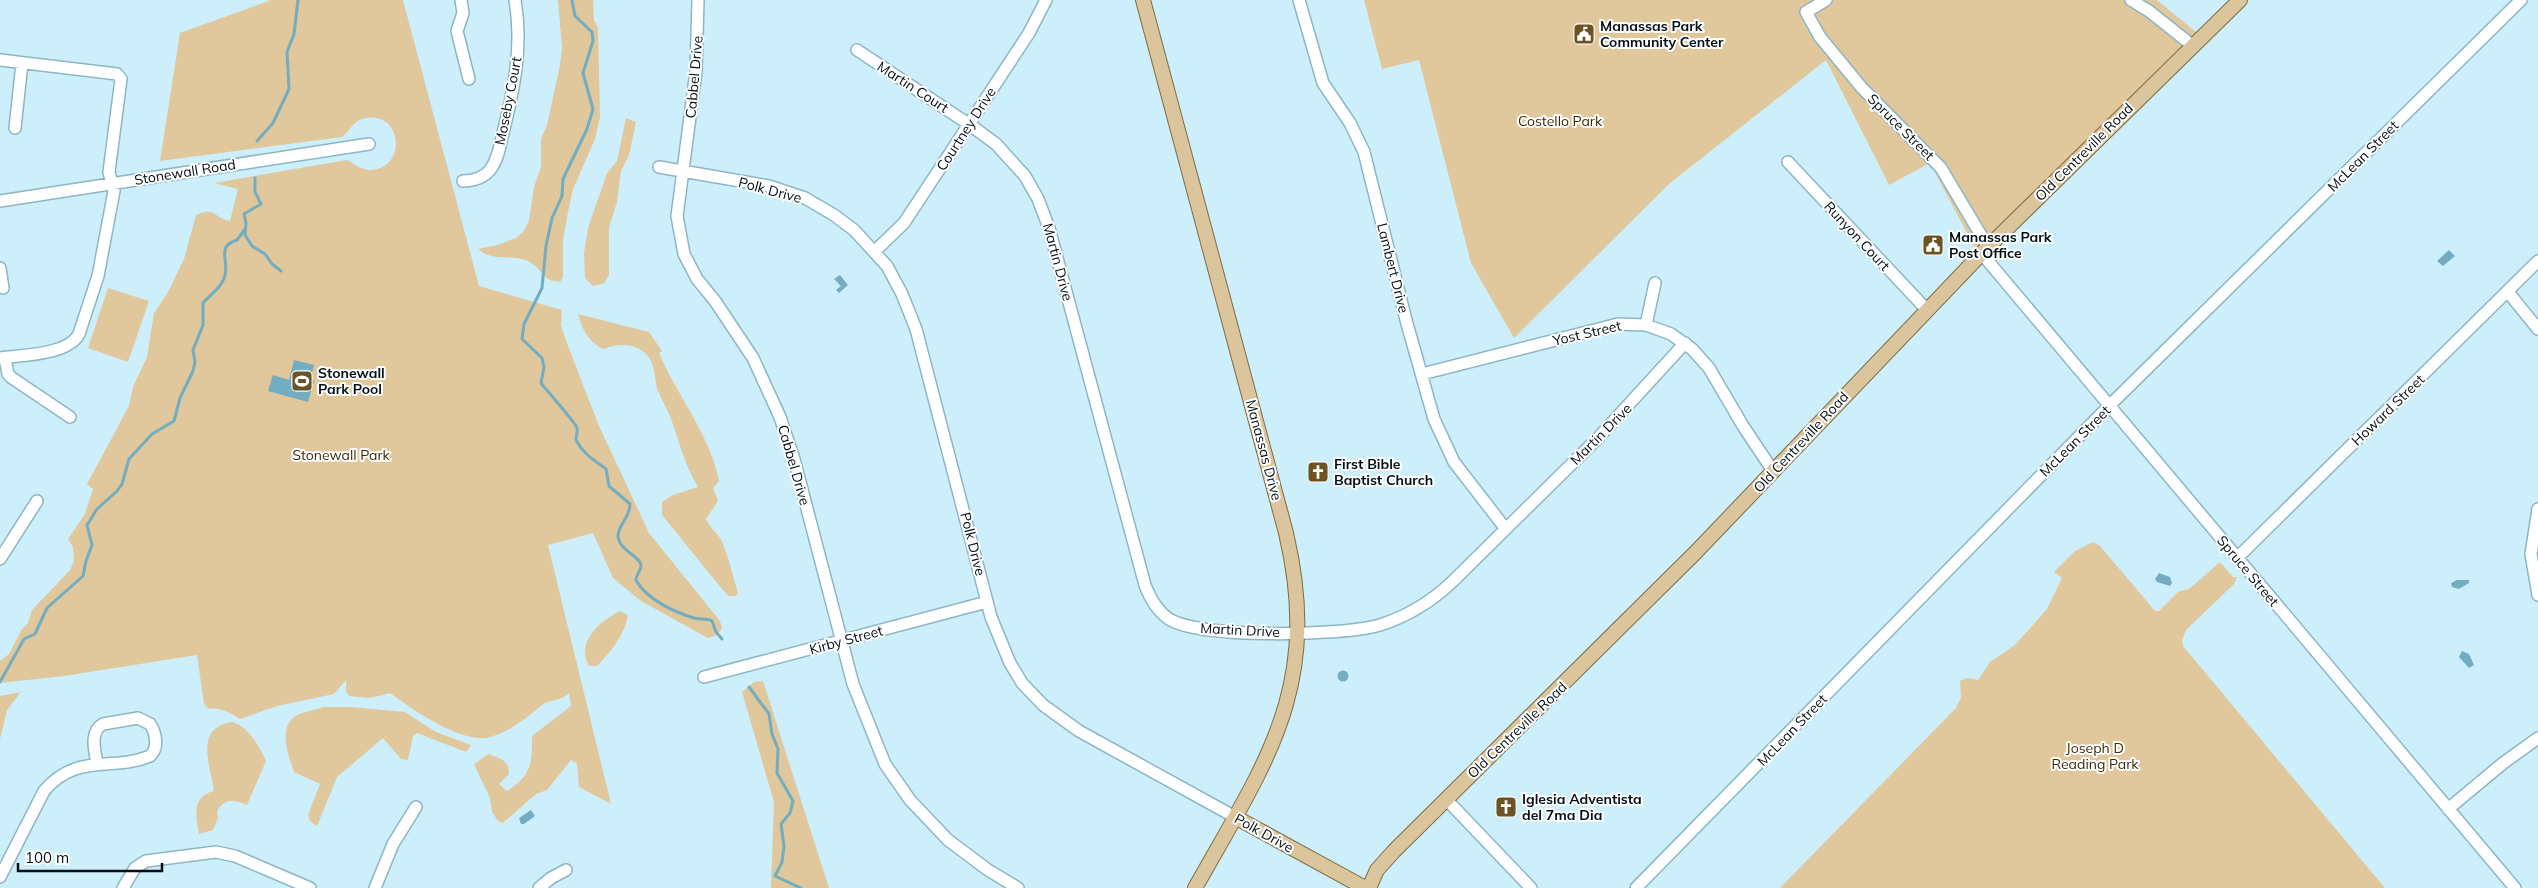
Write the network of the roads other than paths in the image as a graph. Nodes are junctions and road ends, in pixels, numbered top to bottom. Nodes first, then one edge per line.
1 (461, 0) edge
2 (515, 0) edge
3 (698, 0) edge
4 (1046, 0) edge
5 (1143, 0) edge
6 (1299, 0) edge
7 (1826, 0) edge
8 (2132, 0) edge
9 (2240, 0) edge
10 (2521, 0) edge
11 (2193, 46) junction
12 (857, 50) dead end
13 (0, 60) edge
14 (22, 63) junction
15 (469, 79) dead end
16 (969, 124) junction
17 (15, 128) dead end
18 (369, 144) dead end
19 (1788, 162) dead end
20 (659, 166) dead end
21 (682, 170) junction
22 (463, 182) dead end
23 (112, 184) junction
24 (0, 200) edge
25 (875, 251) junction
26 (1985, 251) junction
27 (2538, 261) edge
28 (0, 268) edge
29 (1655, 283) dead end
30 (3, 288) dead end
31 (2508, 292) junction
32 (1927, 310) junction
33 (1646, 325) junction
34 (2538, 329) edge
35 (1685, 343) junction
36 (3, 358) edge
37 (1422, 374) junction
38 (2110, 406) junction
39 (70, 417) dead end
40 (1774, 471) junction
41 (37, 501) dead end
42 (2538, 509) edge
43 (1505, 528) junction
44 (2237, 558) junction
45 (0, 559) edge
46 (2538, 595) edge
47 (987, 602) junction
48 (1298, 633) junction
49 (843, 641) junction
50 (704, 677) dead end
51 (2538, 738) edge
52 (97, 764) junction
53 (1446, 799) junction
54 (416, 807) dead end
55 (2448, 809) junction
56 (1234, 817) junction
57 (566, 870) dead end
58 (0, 877) edge
59 (123, 888) edge
60 (310, 888) edge
61 (375, 888) edge
62 (540, 888) edge
63 (1016, 888) edge
64 (1195, 888) edge
65 (1365, 888) edge
66 (1369, 888) edge
67 (1531, 888) edge
68 (1636, 888) edge
69 (2515, 888) edge

1 - 15 street
2 - 22 street, Moseby Court
3 - 21 street, Cabbel Drive
4 - 16 street, Courtney Drive
5 - 48 main road, Manassas Drive
6 - 37 street, Lambert Drive
7 - 26 street, Spruce Street
8 - 11 street
9 - 11 main road, Old Centreville Road
10 - 38 street, McLean Street
11 - 26 main road, Old Centreville Road
12 - 16 street, Martin Court
13 - 14 street
14 - 17 street
14 - 23 street
16 - 25 street, Courtney Drive
16 - 48 street, Martin Drive
18 - 23 street, Stonewall Road
19 - 32 street, Runyon Court
20 - 21 street, Polk Drive
21 - 25 street, Polk Drive
21 - 49 street, Cabbel Drive
23 - 24 street, Stonewall Road
23 - 36 street
25 - 47 street, Polk Drive
26 - 32 main road, Old Centreville Road
26 - 38 street, Spruce Street
27 - 31 street, Howard Street
28 - 30 street
29 - 33 street
31 - 34 street
31 - 44 street, Howard Street
32 - 40 main road, Old Centreville Road
33 - 35 street, Yost Street
33 - 37 street, Yost Street
35 - 40 street, Yost Street
35 - 43 street, Martin Drive
36 - 39 street
37 - 43 street, Lambert Drive
38 - 44 street, Spruce Street
38 - 68 street, McLean Street
40 - 53 main road, Old Centreville Road
41 - 45 street
42 - 46 street
43 - 48 street, Martin Drive
44 - 55 street, Spruce Street
47 - 49 street, Kirby Street
47 - 56 street, Polk Drive
48 - 56 main road, Manassas Drive
49 - 50 street, Kirby Street
49 - 63 street, Cabbel Drive
51 - 55 street
52 - 52 street
52 - 58 street
53 - 66 main road, Old Centreville Road
53 - 67 street
54 - 61 street
55 - 69 street, Spruce Street
56 - 64 main road, Manassas Drive
56 - 65 main road, Polk Drive
57 - 62 street
59 - 60 street

